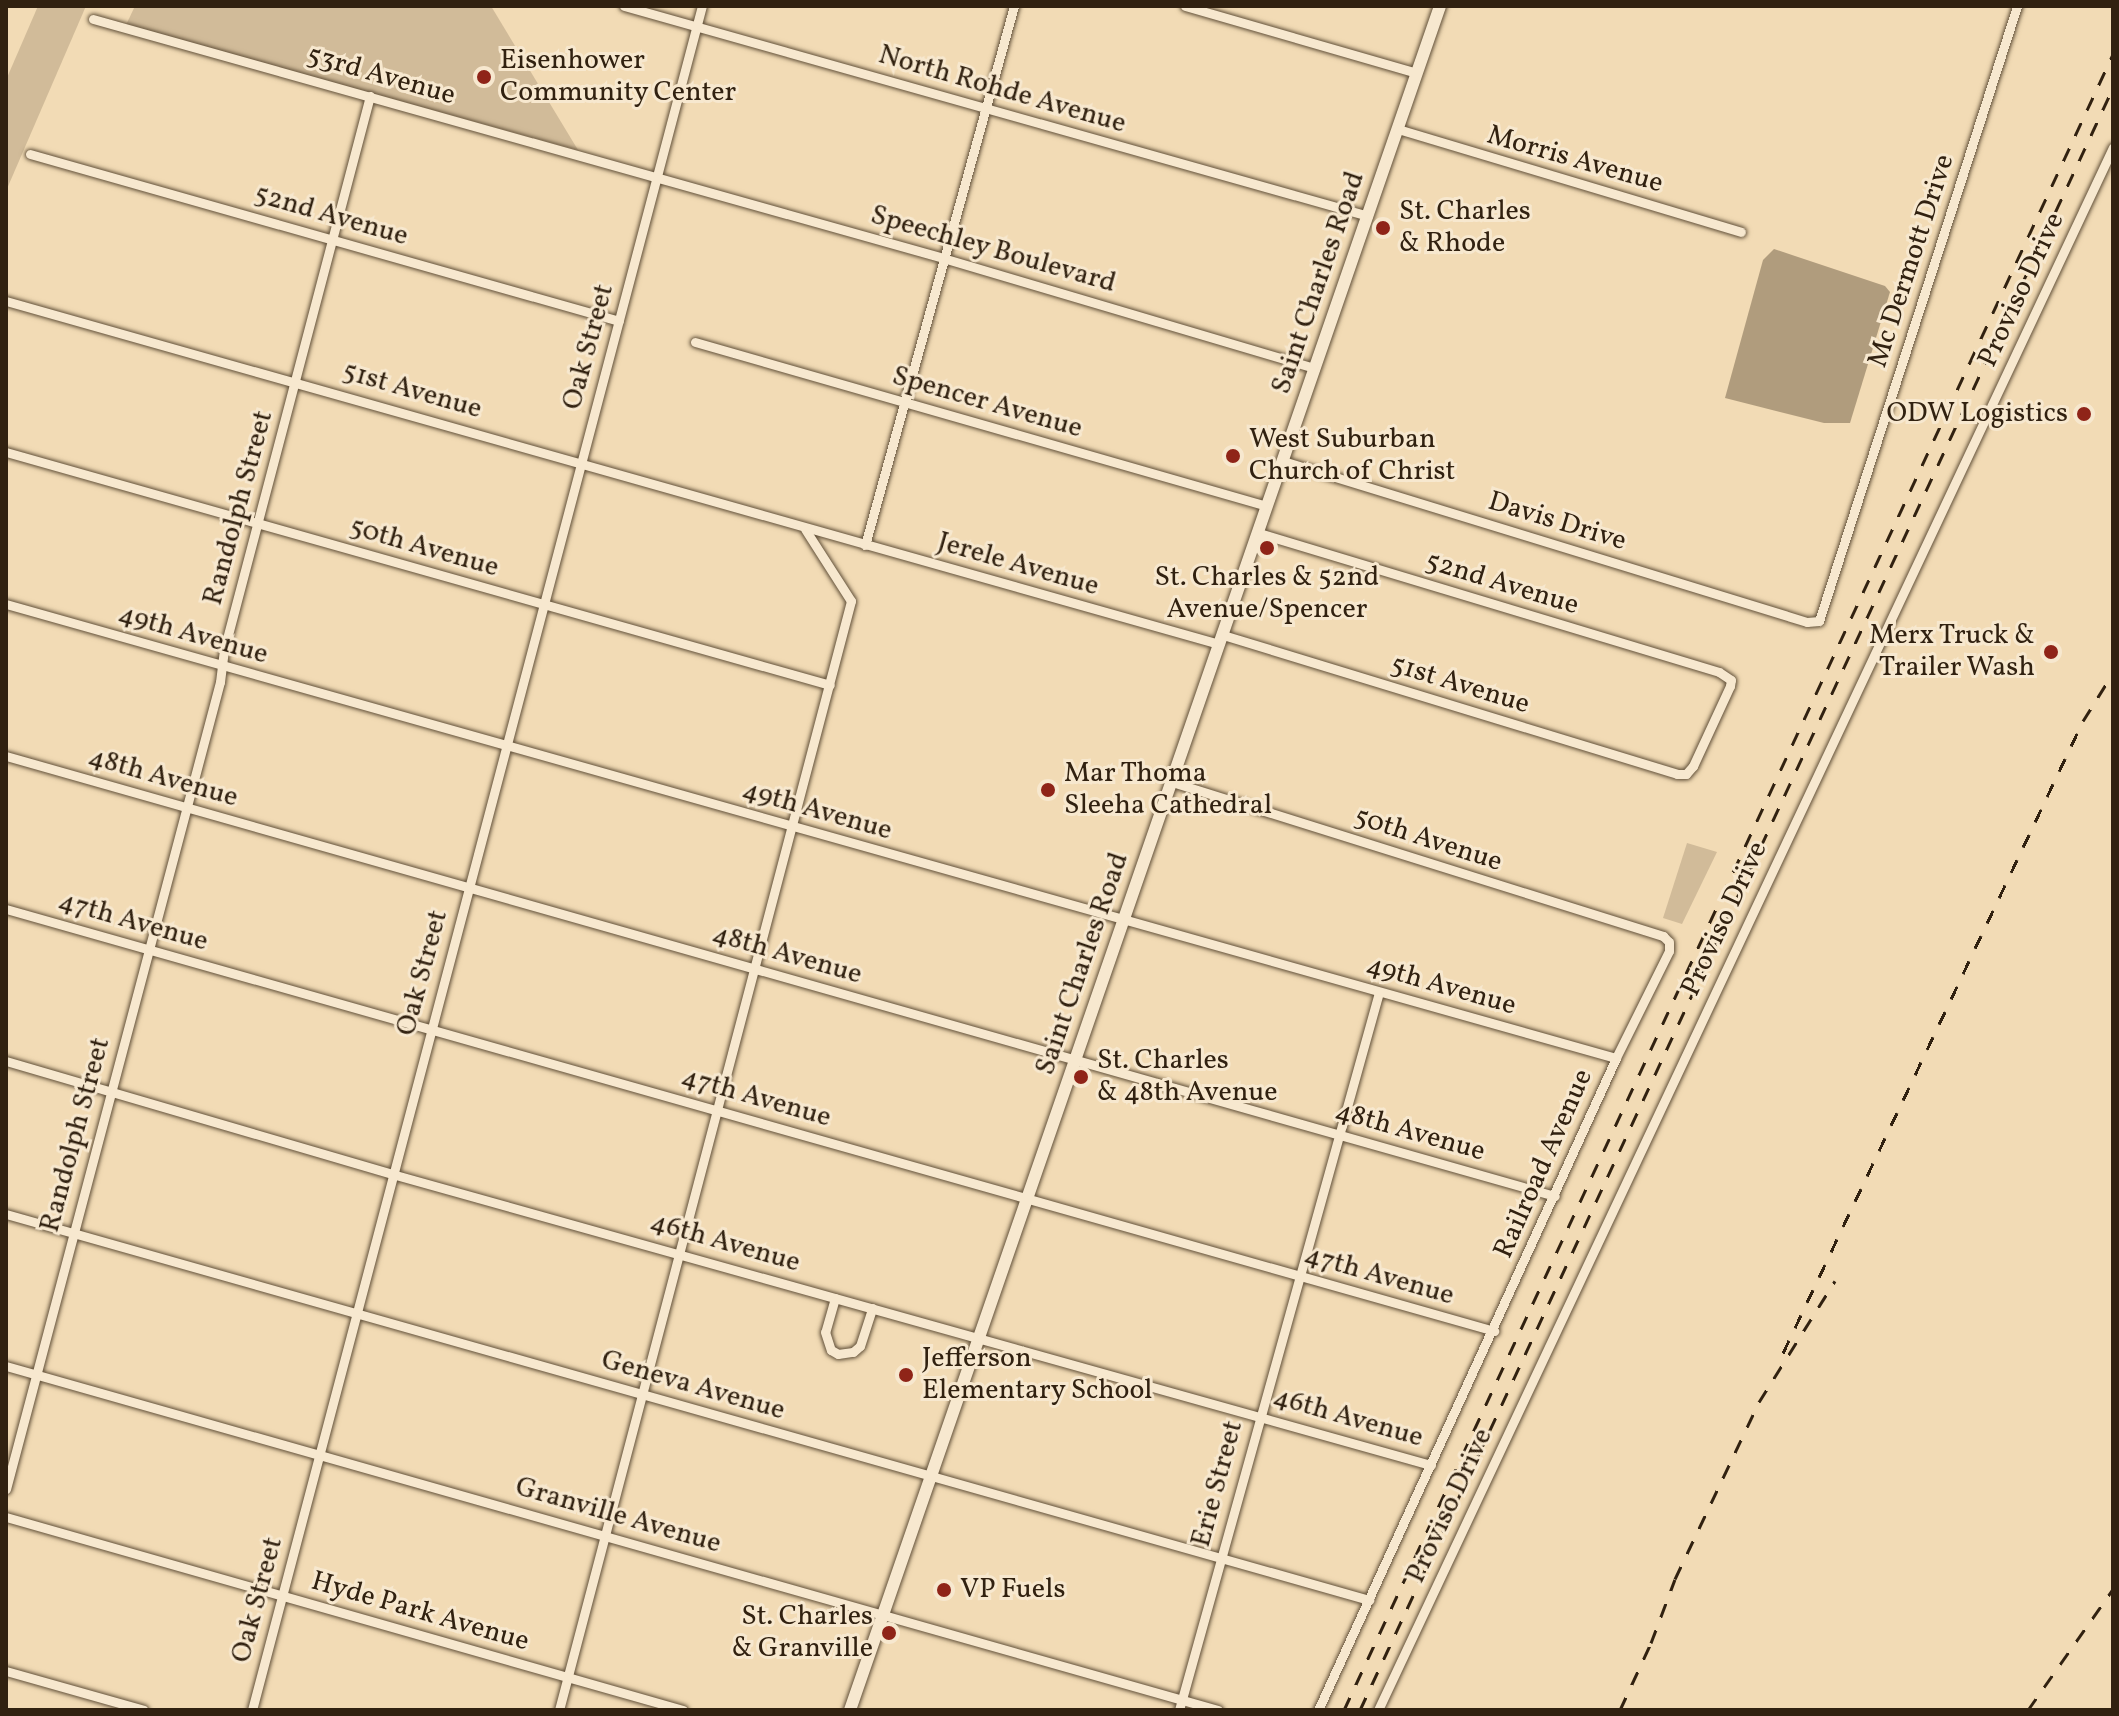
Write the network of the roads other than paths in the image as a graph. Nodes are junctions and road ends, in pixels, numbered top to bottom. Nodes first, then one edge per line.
1 (624, 6) edge
2 (702, 6) edge
3 (1014, 6) edge
4 (1185, 6) edge
5 (1440, 6) edge
6 (2017, 6) edge
7 (93, 19) dead end
8 (697, 27) junction
9 (1417, 73) junction
10 (370, 96) junction
11 (984, 108) junction
12 (1398, 129) junction
13 (2113, 147) edge
14 (30, 154) dead end
15 (658, 177) junction
16 (1368, 216) junction
17 (1741, 232) dead end
18 (333, 239) junction
19 (943, 258) junction
20 (6, 301) edge
21 (619, 321) junction
22 (695, 342) dead end
23 (1315, 368) junction
24 (296, 381) junction
25 (905, 403) junction
26 (6, 452) edge
27 (1283, 461) junction
28 (581, 463) junction
29 (1267, 506) junction
30 (258, 523) junction
31 (805, 529) junction
32 (1258, 533) junction
33 (865, 545) junction
34 (6, 604) edge
35 (543, 605) junction
36 (1819, 621) joint
37 (1221, 640) junction
38 (223, 666) junction
39 (830, 685) junction
40 (505, 747) junction
41 (6, 756) edge
42 (1686, 774) joint
43 (1172, 782) junction
44 (186, 808) junction
45 (793, 827) junction
46 (469, 887) junction
47 (6, 909) edge
48 (1124, 920) junction
49 (1669, 942) joint
50 (149, 949) junction
51 (755, 968) junction
52 (1379, 992) junction
53 (430, 1031) junction
54 (1616, 1058) junction
55 (6, 1061) edge
56 (1075, 1061) junction
57 (110, 1090) junction
58 (718, 1110) junction
59 (1338, 1134) junction
60 (392, 1174) junction
61 (1555, 1196) junction
62 (1027, 1198) junction
63 (6, 1214) edge
64 (73, 1233) junction
65 (680, 1252) junction
66 (1299, 1276) junction
67 (835, 1298) junction
68 (872, 1308) junction
69 (356, 1313) junction
70 (1494, 1331) junction
71 (979, 1337) junction
72 (6, 1366) edge
73 (36, 1374) junction
74 (642, 1395) junction
75 (1260, 1416) junction
76 (319, 1454) junction
77 (1431, 1465) junction
78 (931, 1476) junction
79 (6, 1489) edge
80 (6, 1517) edge
81 (606, 1535) junction
82 (1221, 1559) junction
83 (282, 1596) junction
84 (1369, 1600) junction
85 (883, 1615) junction
86 (6, 1671) edge
87 (568, 1677) junction
88 (1180, 1705) edge
89 (144, 1710) edge
90 (252, 1710) edge
91 (559, 1710) edge
92 (683, 1710) edge
93 (850, 1710) edge
94 (1218, 1710) edge
95 (1318, 1710) edge
96 (1378, 1710) edge

1 - 8 street, North Rohde Avenue
2 - 8 street, Oak Street
3 - 11 street
4 - 9 street
5 - 9 main road, Saint Charles Road
6 - 36 street, Mc Dermott Drive
7 - 10 street, 53rd Avenue
8 - 11 street, North Rohde Avenue
8 - 15 street, Oak Street
9 - 12 main road, Saint Charles Road
10 - 15 street, 53rd Avenue
10 - 18 street, Randolph Street
11 - 16 street, North Rohde Avenue
11 - 19 street
12 - 16 main road, Saint Charles Road
12 - 17 street, Morris Avenue
13 - 96 street, Proviso Drive
14 - 18 street, 52nd Avenue
15 - 19 street, Speechley Boulevard
15 - 21 street, Oak Street
16 - 23 main road, Saint Charles Road
18 - 21 street, 52nd Avenue
18 - 24 street, Randolph Street
19 - 23 street, Speechley Boulevard
19 - 25 street
20 - 24 street, 51st Avenue
21 - 28 street, Oak Street
22 - 25 street, Spencer Avenue
23 - 27 main road, Saint Charles Road
24 - 28 street, 51st Avenue
24 - 30 street, Randolph Street
25 - 29 street, Spencer Avenue
25 - 33 street
26 - 30 street, 50th Avenue
27 - 29 main road, Saint Charles Road
27 - 36 street, Davis Drive
28 - 31 street, 51st Avenue
28 - 35 street, Oak Street
29 - 32 main road, Saint Charles Road
30 - 35 street, 50th Avenue
30 - 38 street, Randolph Street
31 - 33 street, Jerele Avenue
31 - 39 street
32 - 37 main road, Saint Charles Road
32 - 42 street, 52nd Avenue
33 - 37 street, Jerele Avenue
34 - 38 street, 49th Avenue
35 - 39 street, 50th Avenue
35 - 40 street, Oak Street
37 - 42 street, 51st Avenue
37 - 43 main road, Saint Charles Road
38 - 40 street, 49th Avenue
38 - 44 street, Randolph Street
39 - 45 street
40 - 45 street, 49th Avenue
40 - 46 street, Oak Street
41 - 44 street, 48th Avenue
43 - 48 main road, Saint Charles Road
43 - 49 street, 50th Avenue
44 - 46 street, 48th Avenue
44 - 50 street, Randolph Street
45 - 48 street, 49th Avenue
45 - 51 street
46 - 51 street, 48th Avenue
46 - 53 street, Oak Street
47 - 50 street, 47th Avenue
48 - 52 street, 49th Avenue
48 - 56 main road, Saint Charles Road
49 - 54 street, Railroad Avenue
50 - 53 street, 47th Avenue
50 - 57 street, Randolph Street
51 - 56 street, 48th Avenue
51 - 58 street
52 - 54 street, 49th Avenue
52 - 59 street, Erie Street
53 - 58 street, 47th Avenue
53 - 60 street, Oak Street
54 - 61 street, Railroad Avenue
55 - 57 street, 46th Avenue
56 - 59 street, 48th Avenue
56 - 62 main road, Saint Charles Road
57 - 60 street, 46th Avenue
57 - 64 street, Randolph Street
58 - 62 street, 47th Avenue
58 - 65 street
59 - 61 street, 48th Avenue
59 - 66 street, Erie Street
60 - 65 street, 46th Avenue
60 - 69 street, Oak Street
61 - 70 street, Railroad Avenue
62 - 66 street, 47th Avenue
62 - 71 main road, Saint Charles Road
63 - 64 street, Geneva Avenue
64 - 69 street, Geneva Avenue
64 - 73 street, Randolph Street
65 - 67 street, 46th Avenue
65 - 74 street
66 - 70 street, 47th Avenue
66 - 75 street, Erie Street
67 - 68 street, 46th Avenue
67 - 68 street
68 - 71 street, 46th Avenue
69 - 74 street, Geneva Avenue
69 - 76 street, Oak Street
70 - 77 street, Railroad Avenue
71 - 75 street, 46th Avenue
71 - 78 main road, Saint Charles Road
72 - 73 street, Granville Avenue
73 - 76 street, Granville Avenue
73 - 79 street, Randolph Street
74 - 78 street, Geneva Avenue
74 - 81 street
75 - 77 street, 46th Avenue
75 - 82 street, Erie Street
76 - 81 street, Granville Avenue
76 - 83 street, Oak Street
77 - 84 street, Railroad Avenue
78 - 82 street, Geneva Avenue
78 - 85 main road, Saint Charles Road
80 - 83 street, Hyde Park Avenue
81 - 85 street, Granville Avenue
81 - 87 street
82 - 84 street, Geneva Avenue
82 - 88 street, Erie Street
83 - 87 street, Hyde Park Avenue
83 - 90 street, Oak Street
84 - 95 street, Railroad Avenue
85 - 88 street, Granville Avenue
85 - 93 main road, Saint Charles Road
86 - 89 street
87 - 91 street
87 - 92 street, Hyde Park Avenue
88 - 94 street, Granville Avenue

